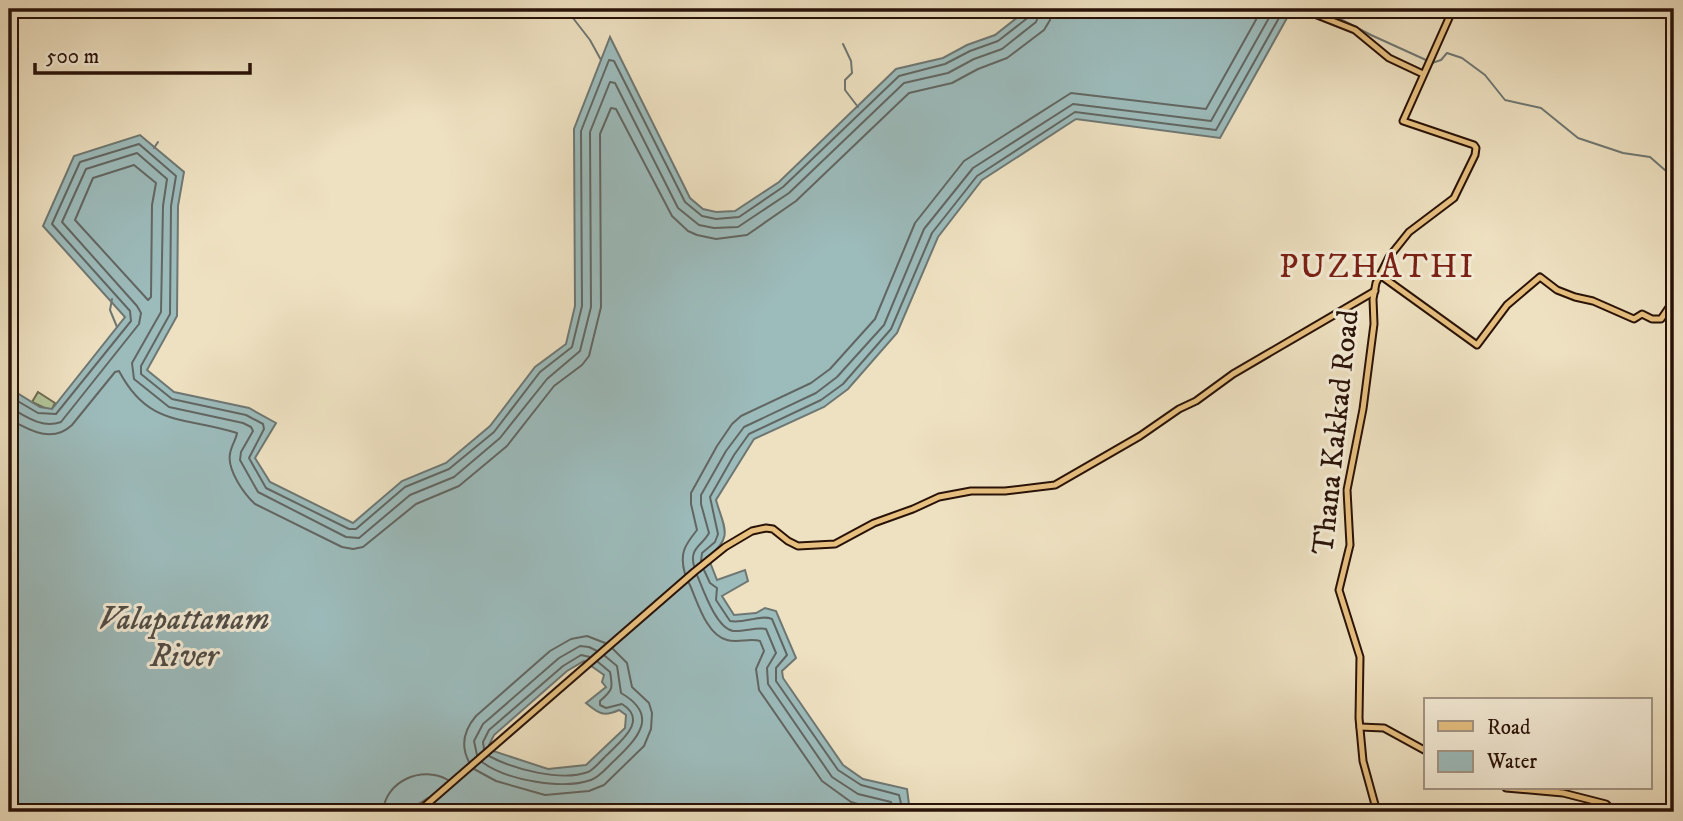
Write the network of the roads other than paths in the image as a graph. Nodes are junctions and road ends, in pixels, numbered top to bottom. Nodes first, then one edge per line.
1 (1302, 9) edge
2 (1453, 9) edge
3 (1423, 74) junction
4 (1380, 275) junction
5 (1375, 291) junction
6 (1674, 300) edge
7 (1360, 727) junction
8 (1424, 750) edge
9 (1529, 790) edge
10 (418, 812) edge
11 (1377, 812) edge
12 (1614, 812) edge

1 - 3 main road
2 - 3 main road, Thana Kakkad Road
3 - 4 main road, Thana Kakkad Road
4 - 5 main road, Thana Kakkad Road
4 - 6 main road
5 - 7 main road, Thana Kakkad Road
5 - 10 main road
7 - 8 main road
7 - 11 main road, Thana Kakkad Road
9 - 12 main road

